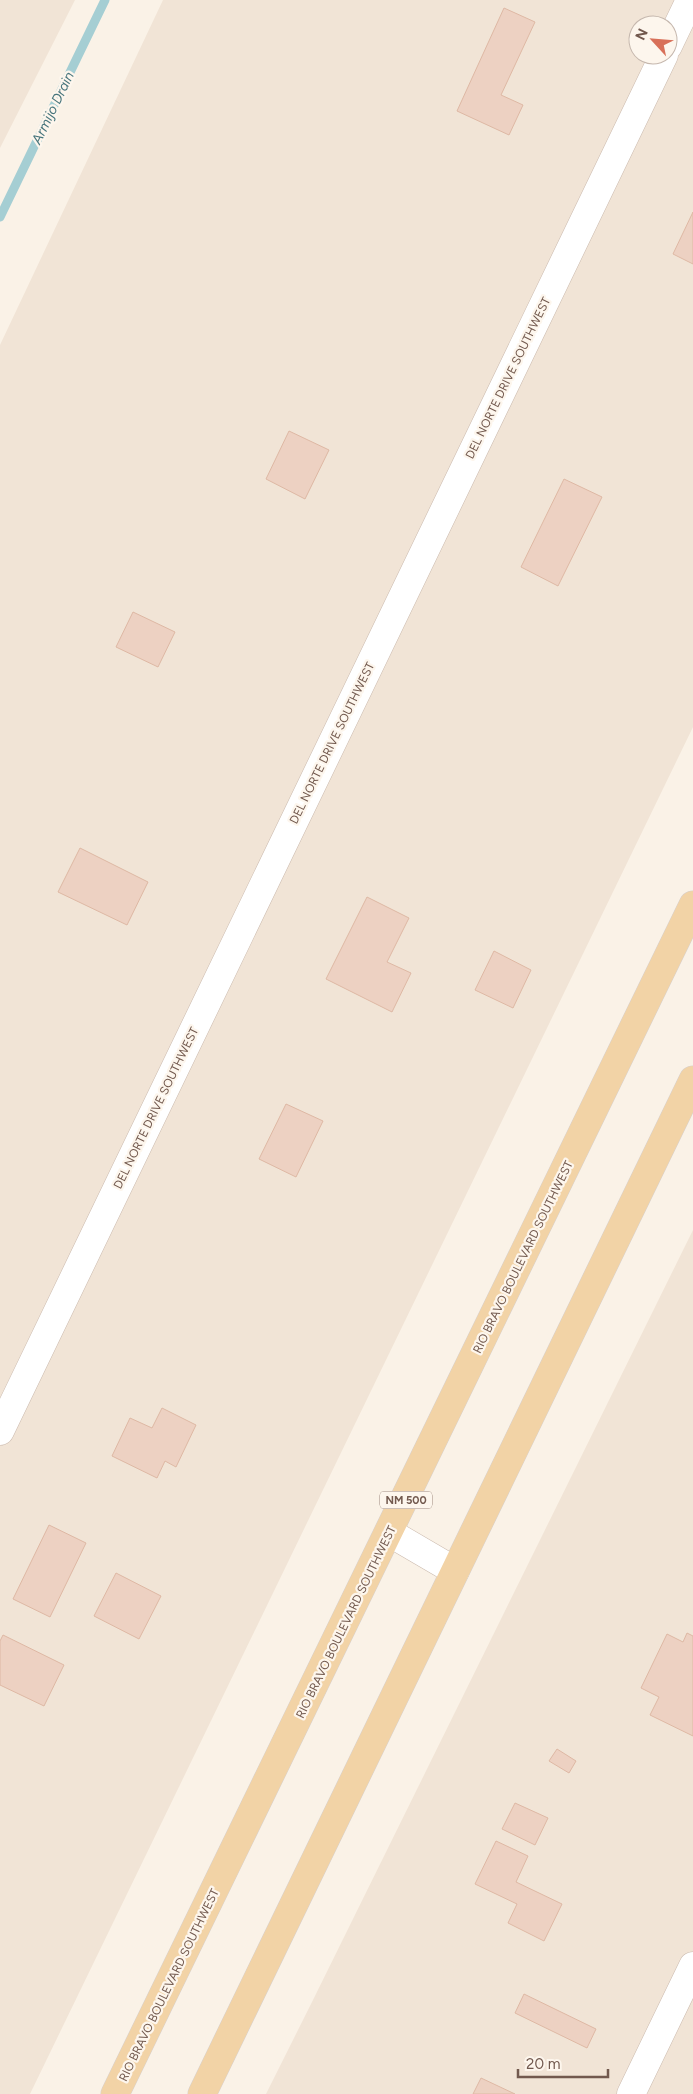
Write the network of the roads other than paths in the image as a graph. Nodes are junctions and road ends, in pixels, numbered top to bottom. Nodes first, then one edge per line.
1 (690, 0) edge
2 (678, 25) edge
3 (659, 65) edge
4 (693, 905) edge
5 (693, 1080) edge
6 (0, 1431) edge
7 (390, 1533) junction
8 (455, 1571) junction
9 (693, 1966) edge
10 (116, 2094) edge
11 (202, 2094) edge
12 (632, 2094) edge

1 - 2 street
3 - 6 street, DEL NORTE DRIVE SOUTHWEST
4 - 7 main road, RIO BRAVO BOULEVARD SOUTHWEST / NM 500
5 - 8 main road
7 - 8 street
7 - 10 main road, RIO BRAVO BOULEVARD SOUTHWEST / NM 500
8 - 11 main road
9 - 12 street

